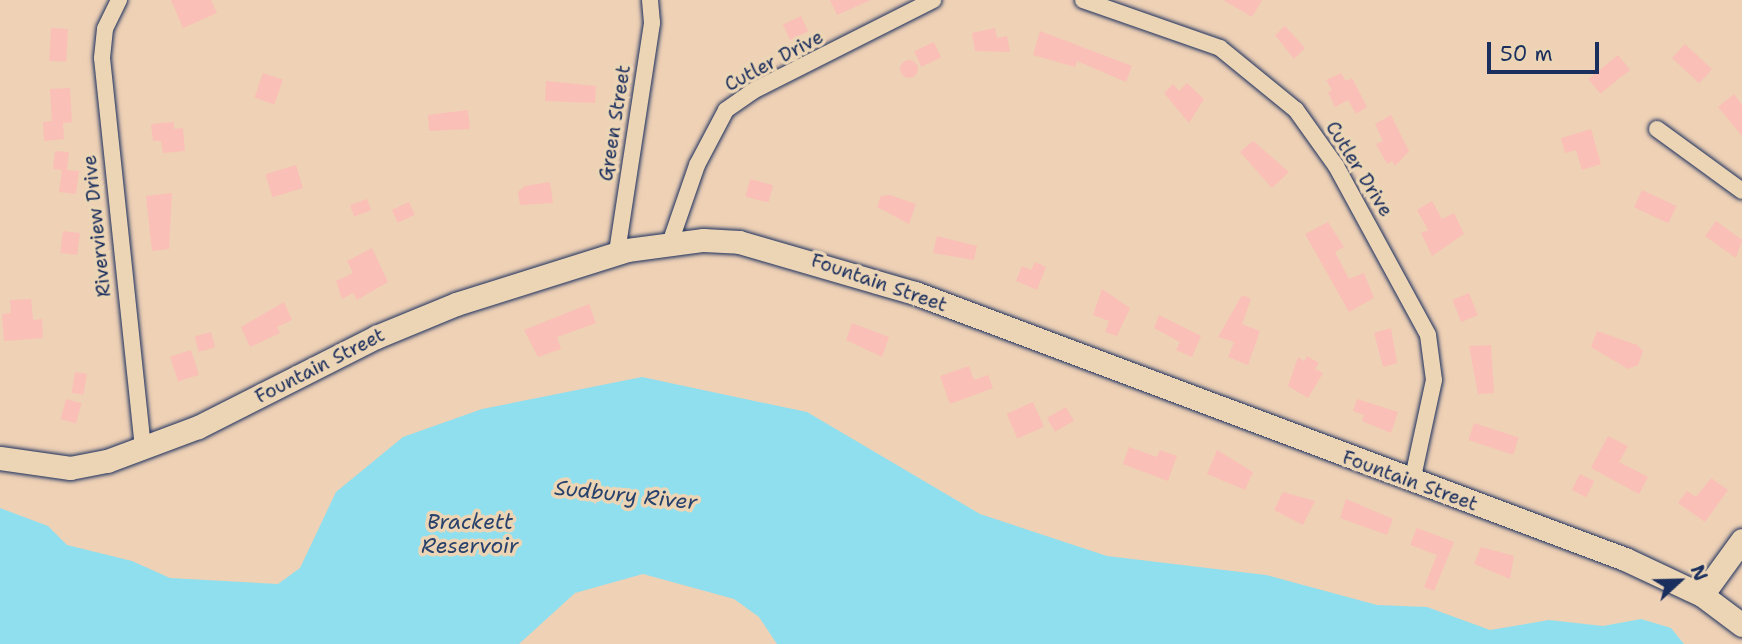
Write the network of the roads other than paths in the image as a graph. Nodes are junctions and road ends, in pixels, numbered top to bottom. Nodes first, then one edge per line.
1 (119, 0) edge
2 (650, 0) edge
3 (933, 0) edge
4 (1083, 0) edge
5 (1657, 130) dead end
6 (1742, 191) edge
7 (670, 243) junction
8 (617, 252) junction
9 (143, 450) junction
10 (0, 458) edge
11 (1412, 482) junction
12 (1742, 540) edge
13 (1702, 595) junction
14 (1742, 625) edge

1 - 9 street, Riverview Drive
2 - 8 street, Green Street
3 - 7 street, Cutler Drive
4 - 11 street, Cutler Drive
5 - 6 street
7 - 8 street, Fountain Street
7 - 11 street, Fountain Street
8 - 9 street, Fountain Street
9 - 10 street, Fountain Street
11 - 13 street, Fountain Street
12 - 13 street
13 - 14 street, Fountain Street

